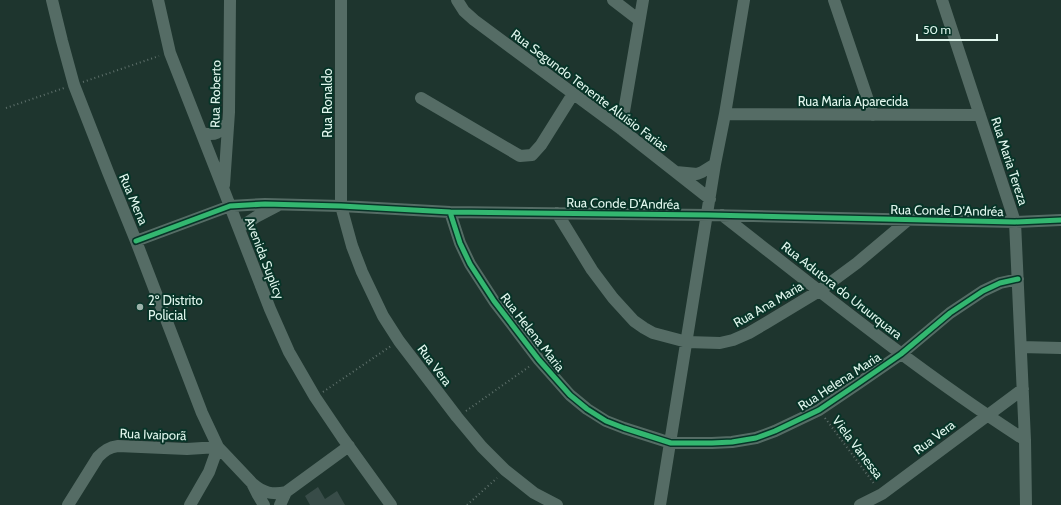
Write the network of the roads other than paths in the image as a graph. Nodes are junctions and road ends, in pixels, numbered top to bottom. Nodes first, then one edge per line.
1 (52, 0) edge
2 (158, 0) edge
3 (230, 0) edge
4 (341, 0) edge
5 (457, 0) edge
6 (613, 0) edge
7 (643, 0) edge
8 (744, 0) edge
9 (834, 0) edge
10 (942, 0) edge
11 (639, 20) junction
12 (574, 94) junction
13 (421, 98) dead end
14 (725, 114) junction
15 (873, 115) junction
16 (980, 115) junction
17 (228, 122) junction
18 (621, 129) junction
19 (202, 133) junction
20 (715, 164) junction
21 (675, 172) junction
22 (223, 188) junction
23 (710, 199) junction
24 (278, 205) junction
25 (230, 206) junction
26 (341, 206) junction
27 (450, 212) junction
28 (557, 213) junction
29 (708, 215) junction
30 (722, 215) junction
31 (908, 220) junction
32 (1061, 220) edge
33 (1015, 222) junction
34 (239, 228) junction
35 (136, 241) junction
36 (1018, 278) junction
37 (819, 290) junction
38 (687, 342) junction
39 (1021, 347) junction
40 (1061, 348) edge
41 (901, 354) junction
42 (1023, 389) junction
43 (986, 415) junction
44 (1025, 440) junction
45 (671, 442) junction
46 (349, 446) junction
47 (218, 447) junction
48 (252, 483) junction
49 (286, 492) junction
50 (389, 504) edge
51 (68, 505) edge
52 (190, 505) edge
53 (264, 505) edge
54 (280, 505) edge
55 (556, 505) edge
56 (660, 505) edge
57 (860, 505) edge
58 (1026, 505) edge

1 - 35 street, Rua Mena
2 - 19 street, Avenida Suplicy
3 - 17 street, Rua Roberto
4 - 26 street, Rua Ronaldo
5 - 12 street, Rua Segundo Tenente Aluísio Farias
6 - 11 street
7 - 11 street
8 - 14 street
9 - 15 street
10 - 16 street, Rua Maria Tereza
11 - 18 street
12 - 13 street
12 - 18 street, Rua Segundo Tenente Aluísio Farias
14 - 15 street, Rua Maria Aparecida
14 - 20 street
15 - 16 street, Rua Maria Aparecida
16 - 33 street, Rua Maria Tereza
17 - 19 street
17 - 22 street, Rua Roberto
18 - 21 street, Rua Segundo Tenente Aluísio Farias
19 - 22 street, Avenida Suplicy
20 - 21 street
20 - 23 street
21 - 23 street, Rua Segundo Tenente Aluísio Farias
22 - 25 street, Avenida Suplicy
23 - 29 street
24 - 25 street, Rua Conde D'Andréa
24 - 26 street, Rua Conde D'Andréa
24 - 34 street, Rua Conde D'Andréa
25 - 34 street, Avenida Suplicy
25 - 35 street, Rua Conde D'Andréa
26 - 27 street, Rua Conde D'Andréa
26 - 55 street, Rua Vera
27 - 28 street, Rua Conde D'Andréa
27 - 45 street, Rua Helena Maria
28 - 29 street, Rua Conde D'Andréa
28 - 38 street, Rua Ana Maria
29 - 30 street, Rua Conde D'Andréa
29 - 38 street
30 - 31 street, Rua Conde D'Andréa
30 - 37 street, Rua Adutora do Uruurquara
31 - 33 street, Rua Conde D'Andréa
31 - 37 street, Rua Ana Maria
32 - 33 street, Rua Conde D'Andréa
33 - 36 street, Rua Maria Tereza
34 - 46 street, Avenida Suplicy
35 - 47 street, Rua Mena
36 - 39 street, Rua Maria Tereza
36 - 41 street, Rua Helena Maria
37 - 38 street, Rua Ana Maria
37 - 41 street, Rua Adutora do Uruurquara
38 - 45 street
39 - 40 street
39 - 42 street, Rua Maria Tereza
41 - 43 street, Rua Adutora do Uruurquara
41 - 45 street, Rua Helena Maria
42 - 43 street, Rua Vera
42 - 44 street, Rua Maria Tereza
43 - 44 street, Rua Adutora do Uruurquara
43 - 57 street, Rua Vera
44 - 58 street, Rua Maria Tereza
45 - 56 street
46 - 49 street
46 - 50 street, Avenida Suplicy
47 - 48 street, Rua Mena
47 - 51 street, Rua Ivaiporã
47 - 52 street
48 - 49 street
48 - 53 street, Rua Mena
49 - 54 street

